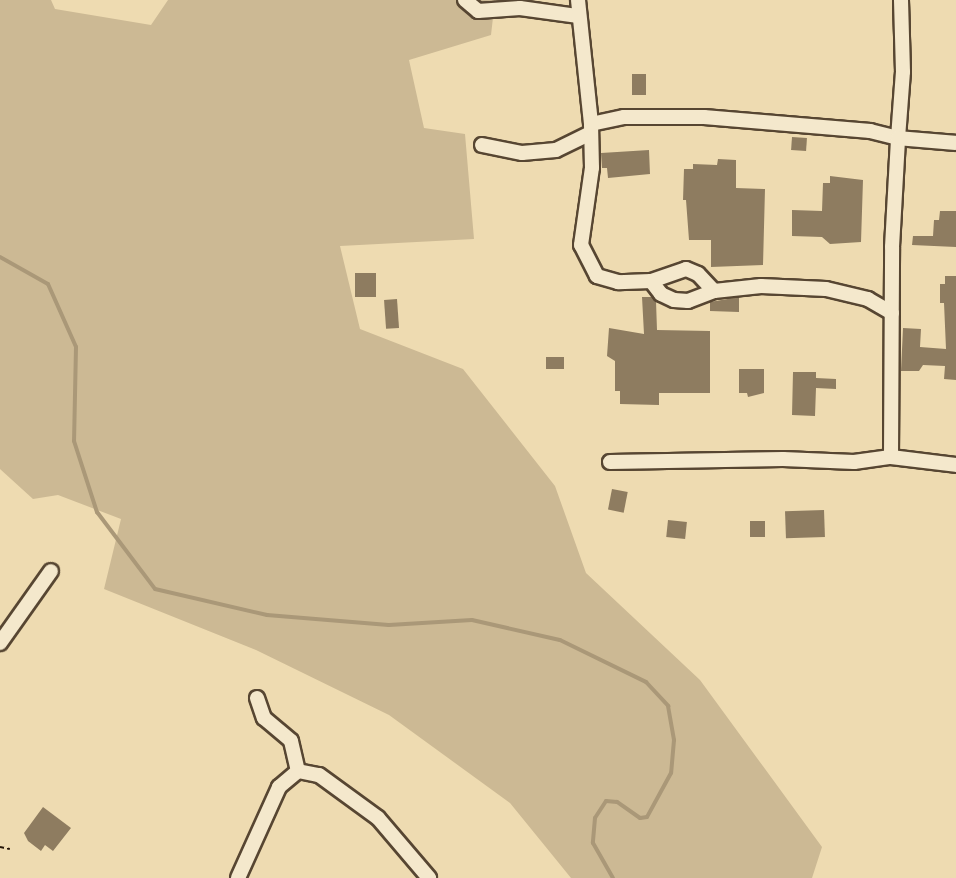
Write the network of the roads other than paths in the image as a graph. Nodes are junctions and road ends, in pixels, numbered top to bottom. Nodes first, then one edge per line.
1 (465, 0) edge
2 (578, 0) edge
3 (901, 0) edge
4 (578, 16) junction
5 (591, 129) junction
6 (898, 138) junction
7 (956, 143) edge
8 (482, 145) dead end
9 (651, 281) junction
10 (714, 291) junction
11 (893, 293) junction
12 (868, 299) junction
13 (892, 313) junction
14 (891, 457) junction
15 (610, 462) dead end
16 (956, 465) edge
17 (51, 571) dead end
18 (0, 643) edge
19 (257, 698) dead end
20 (298, 771) junction
21 (238, 878) edge
22 (429, 878) edge

1 - 4 street
2 - 4 street
3 - 6 street
4 - 5 street
5 - 6 street
5 - 8 street
5 - 9 street
6 - 7 street
6 - 11 street
9 - 10 street
9 - 10 street
10 - 12 street
11 - 12 street
11 - 13 street
12 - 13 street
13 - 14 street
14 - 15 street
14 - 16 street
17 - 18 street
19 - 20 street
20 - 21 street
20 - 22 street

